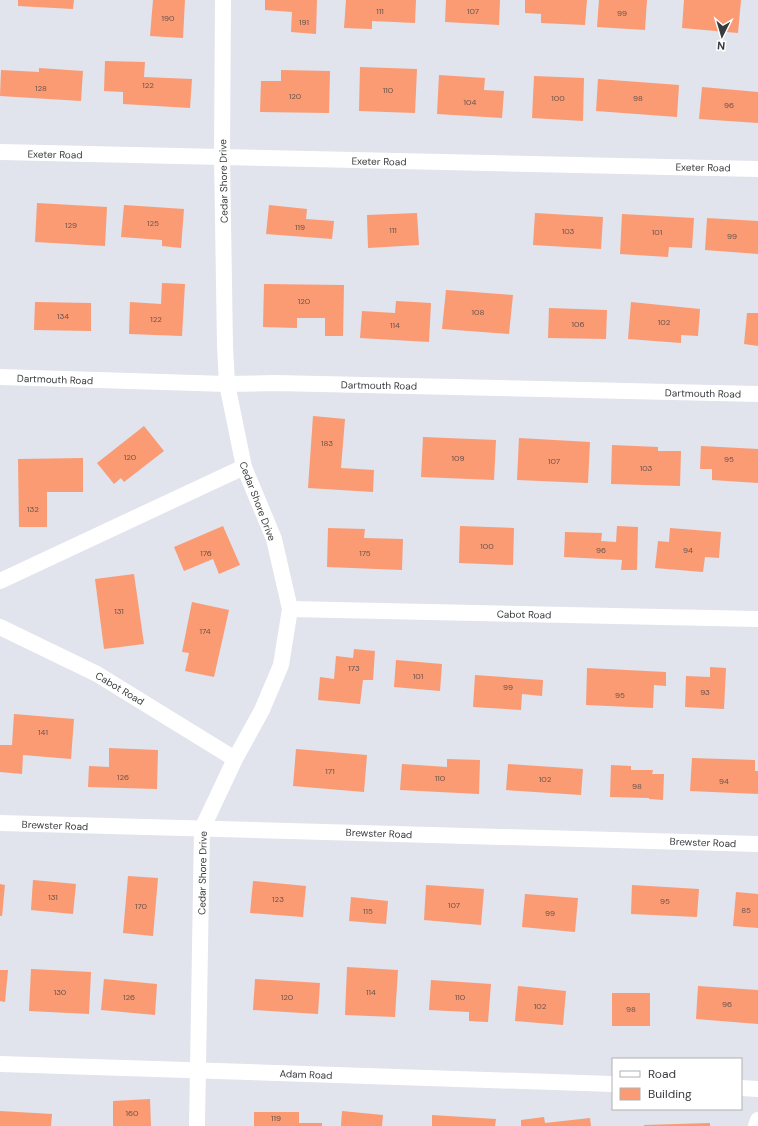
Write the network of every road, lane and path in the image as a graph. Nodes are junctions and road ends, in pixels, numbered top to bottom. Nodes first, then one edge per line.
1 (223, 0) edge
2 (0, 152) edge
3 (222, 157) junction
4 (758, 168) edge
5 (0, 377) edge
6 (227, 384) junction
7 (758, 394) edge
8 (244, 468) junction
9 (0, 580) edge
10 (290, 609) junction
11 (758, 619) edge
12 (0, 627) edge
13 (235, 759) junction
14 (0, 823) edge
15 (202, 829) junction
16 (758, 844) edge
17 (0, 1064) edge
18 (199, 1070) junction
19 (612, 1084) edge
20 (742, 1088) edge
21 (758, 1088) edge
22 (758, 1120) edge
23 (197, 1126) edge
24 (756, 1126) edge

1 - 3 street, Cedar Shore Drive
2 - 3 street, Exeter Road
3 - 4 street, Exeter Road
3 - 6 street, Cedar Shore Drive
5 - 6 street, Dartmouth Road
6 - 7 street, Dartmouth Road
6 - 8 street, Cedar Shore Drive
8 - 9 street
8 - 10 street, Cedar Shore Drive
10 - 11 street, Cabot Road
10 - 13 street, Cedar Shore Drive
12 - 13 street, Cabot Road
13 - 15 street, Cedar Shore Drive
14 - 15 street, Brewster Road
15 - 16 street, Brewster Road
15 - 18 street, Cedar Shore Drive
17 - 18 street, Adam Road
18 - 19 street, Adam Road
18 - 23 street, Cedar Shore Drive
20 - 21 street
22 - 24 street

